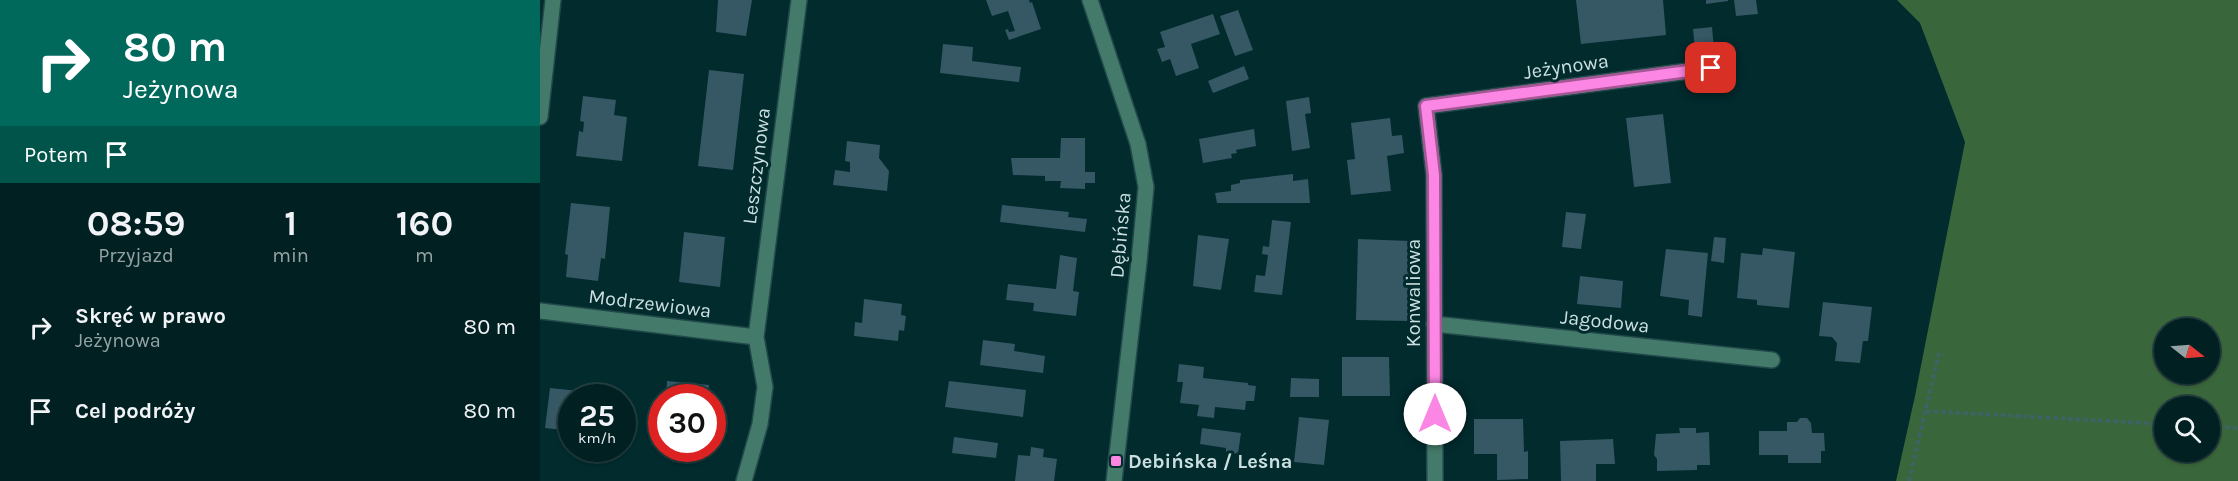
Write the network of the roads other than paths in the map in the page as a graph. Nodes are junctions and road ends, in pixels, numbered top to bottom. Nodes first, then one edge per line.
1 (553, 0) edge
2 (799, 0) edge
3 (1090, 0) edge
4 (1711, 68) dead end
5 (1426, 106) joint
6 (540, 117) edge
7 (540, 311) edge
8 (1434, 324) junction
9 (756, 337) junction
10 (1772, 360) dead end
11 (744, 481) edge
12 (1114, 481) edge
13 (1435, 481) edge

1 - 6 street
2 - 9 street, Leszczynowa
3 - 12 street, Dębińska
4 - 5 street, Jeżynowa
5 - 8 street, Konwaliowa
7 - 9 street, Modrzewiowa
8 - 10 street, Jagodowa
8 - 13 street, Konwaliowa
9 - 11 street, Leszczynowa

